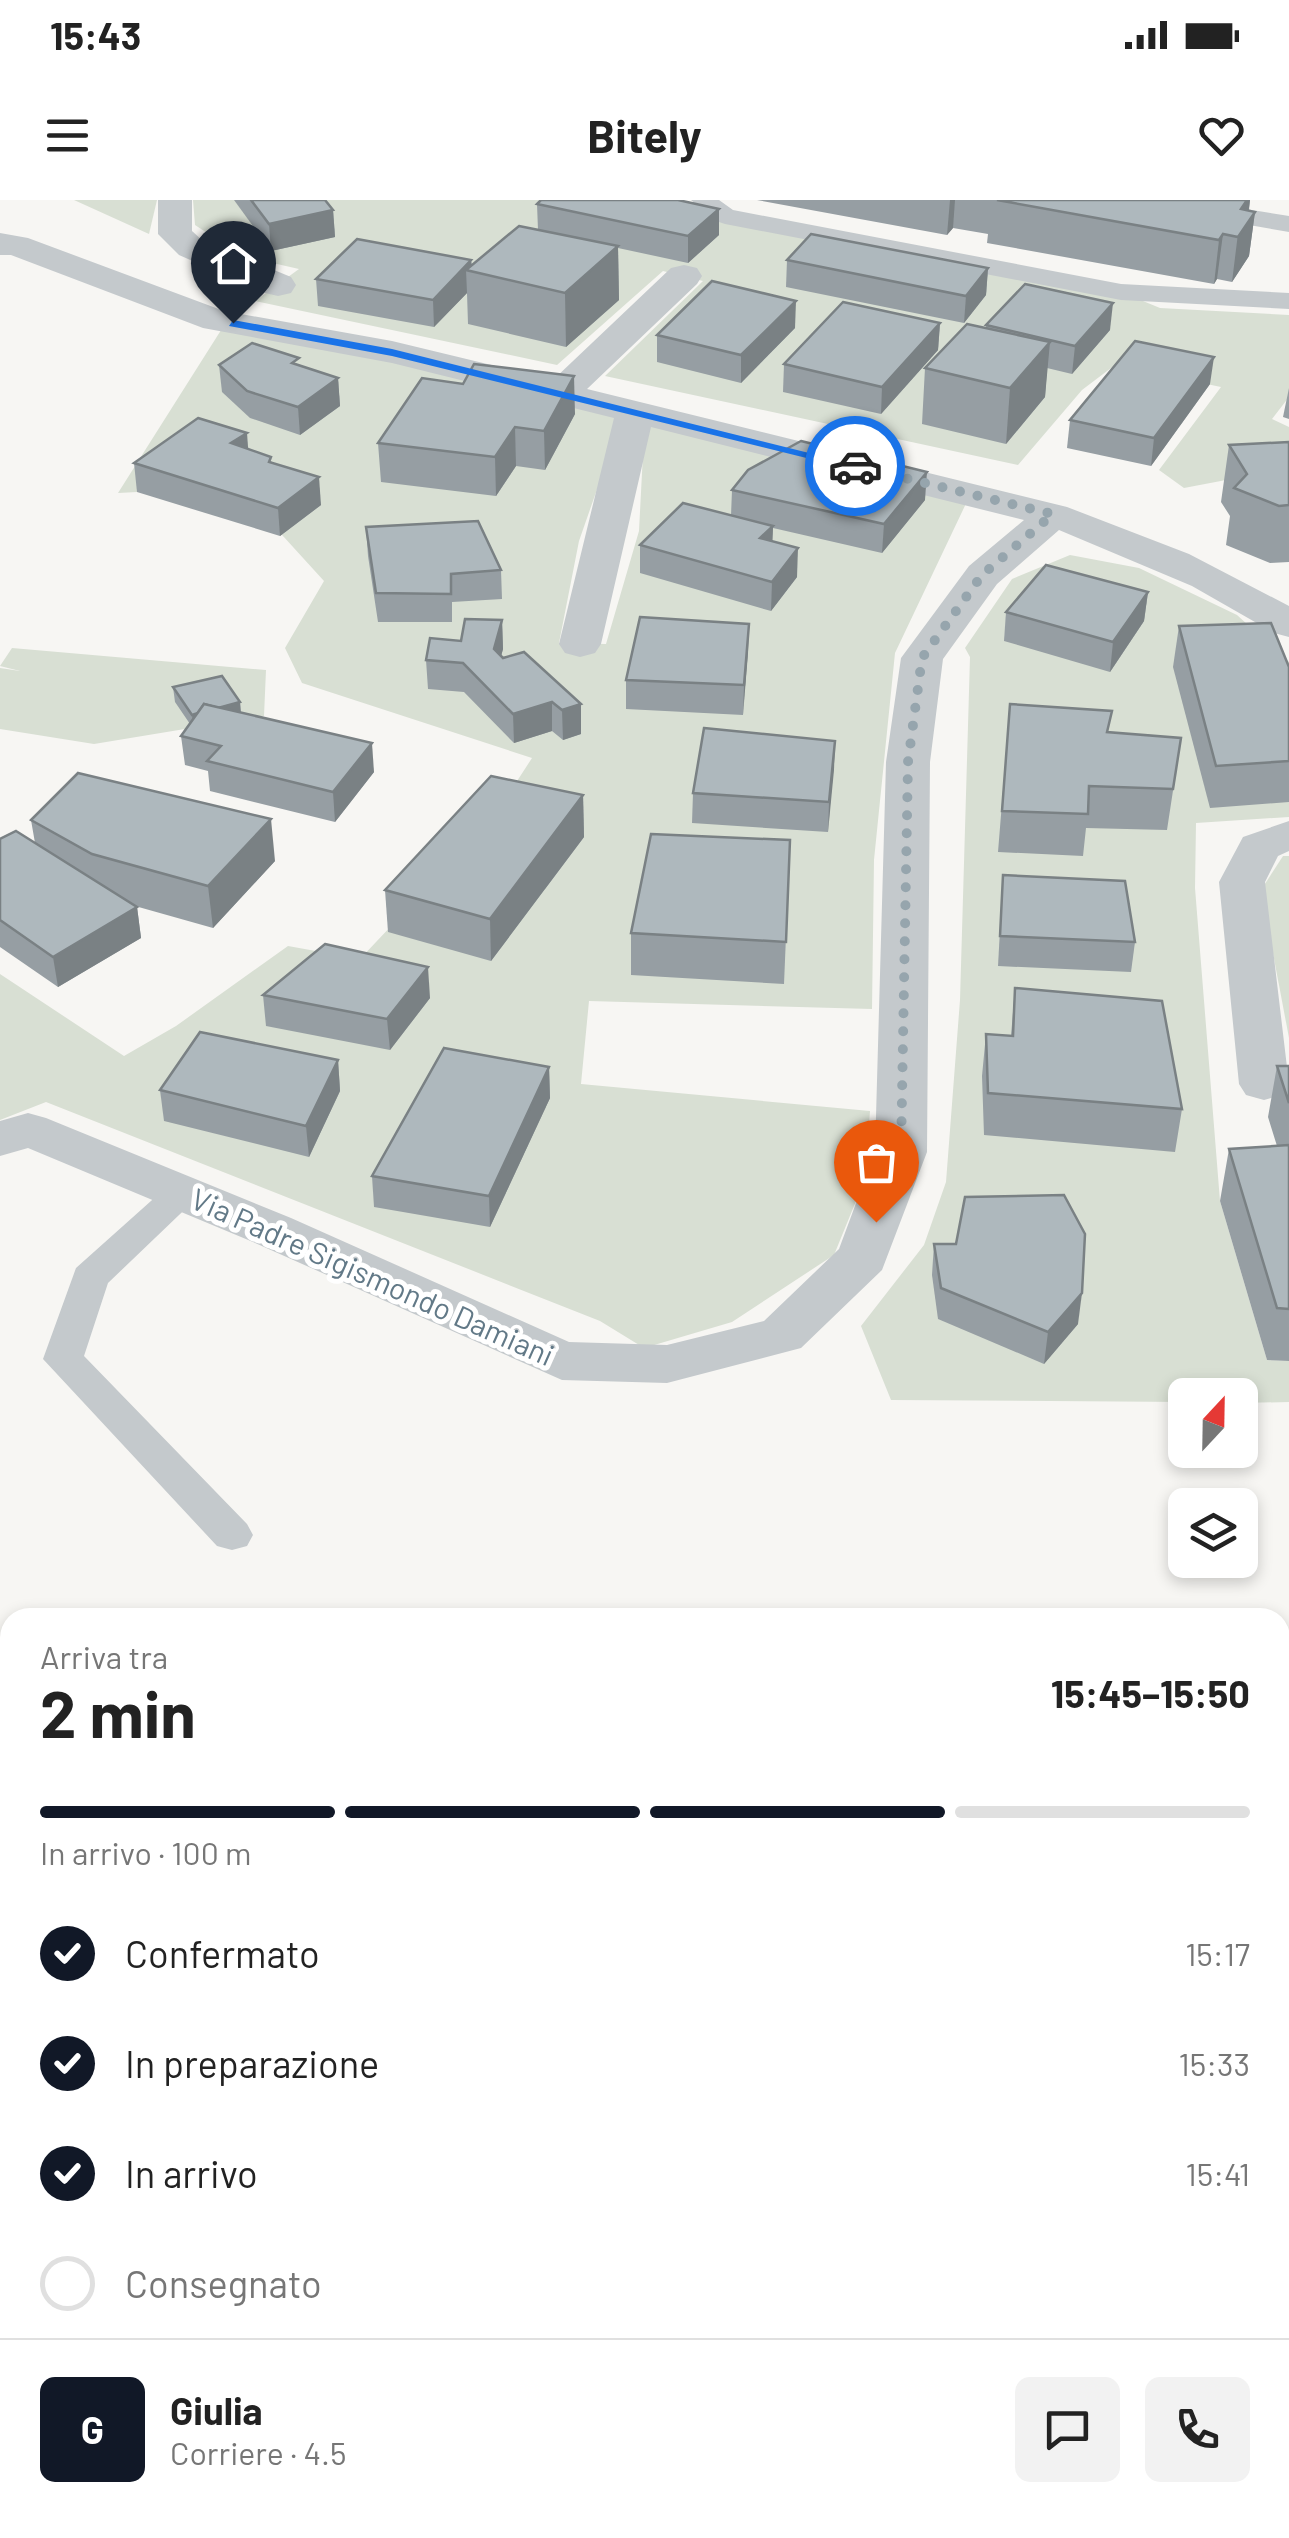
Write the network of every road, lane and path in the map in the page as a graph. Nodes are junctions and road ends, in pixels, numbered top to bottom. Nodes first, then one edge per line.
1 (175, 200) edge
2 (703, 200) edge
3 (1146, 200) edge
4 (1289, 224) edge
5 (0, 244) edge
6 (684, 276) dead end
7 (278, 285) dead end
8 (1289, 300) edge
9 (560, 394) junction
10 (636, 412) junction
11 (1053, 514) junction
12 (1289, 624) edge
13 (580, 644) dead end
14 (1289, 834) edge
15 (1264, 1084) dead end
16 (0, 1140) edge
17 (183, 1193) junction
18 (232, 1535) dead end

1 - 7 street
2 - 8 lane
3 - 4 lane
5 - 9 street
6 - 9 street
9 - 10 street
10 - 11 street
10 - 13 street
11 - 12 street
11 - 17 street, Via Padre Sigismondo Damiani
14 - 15 street
16 - 17 street, Via Padre Sigismondo Damiani
17 - 18 lane

